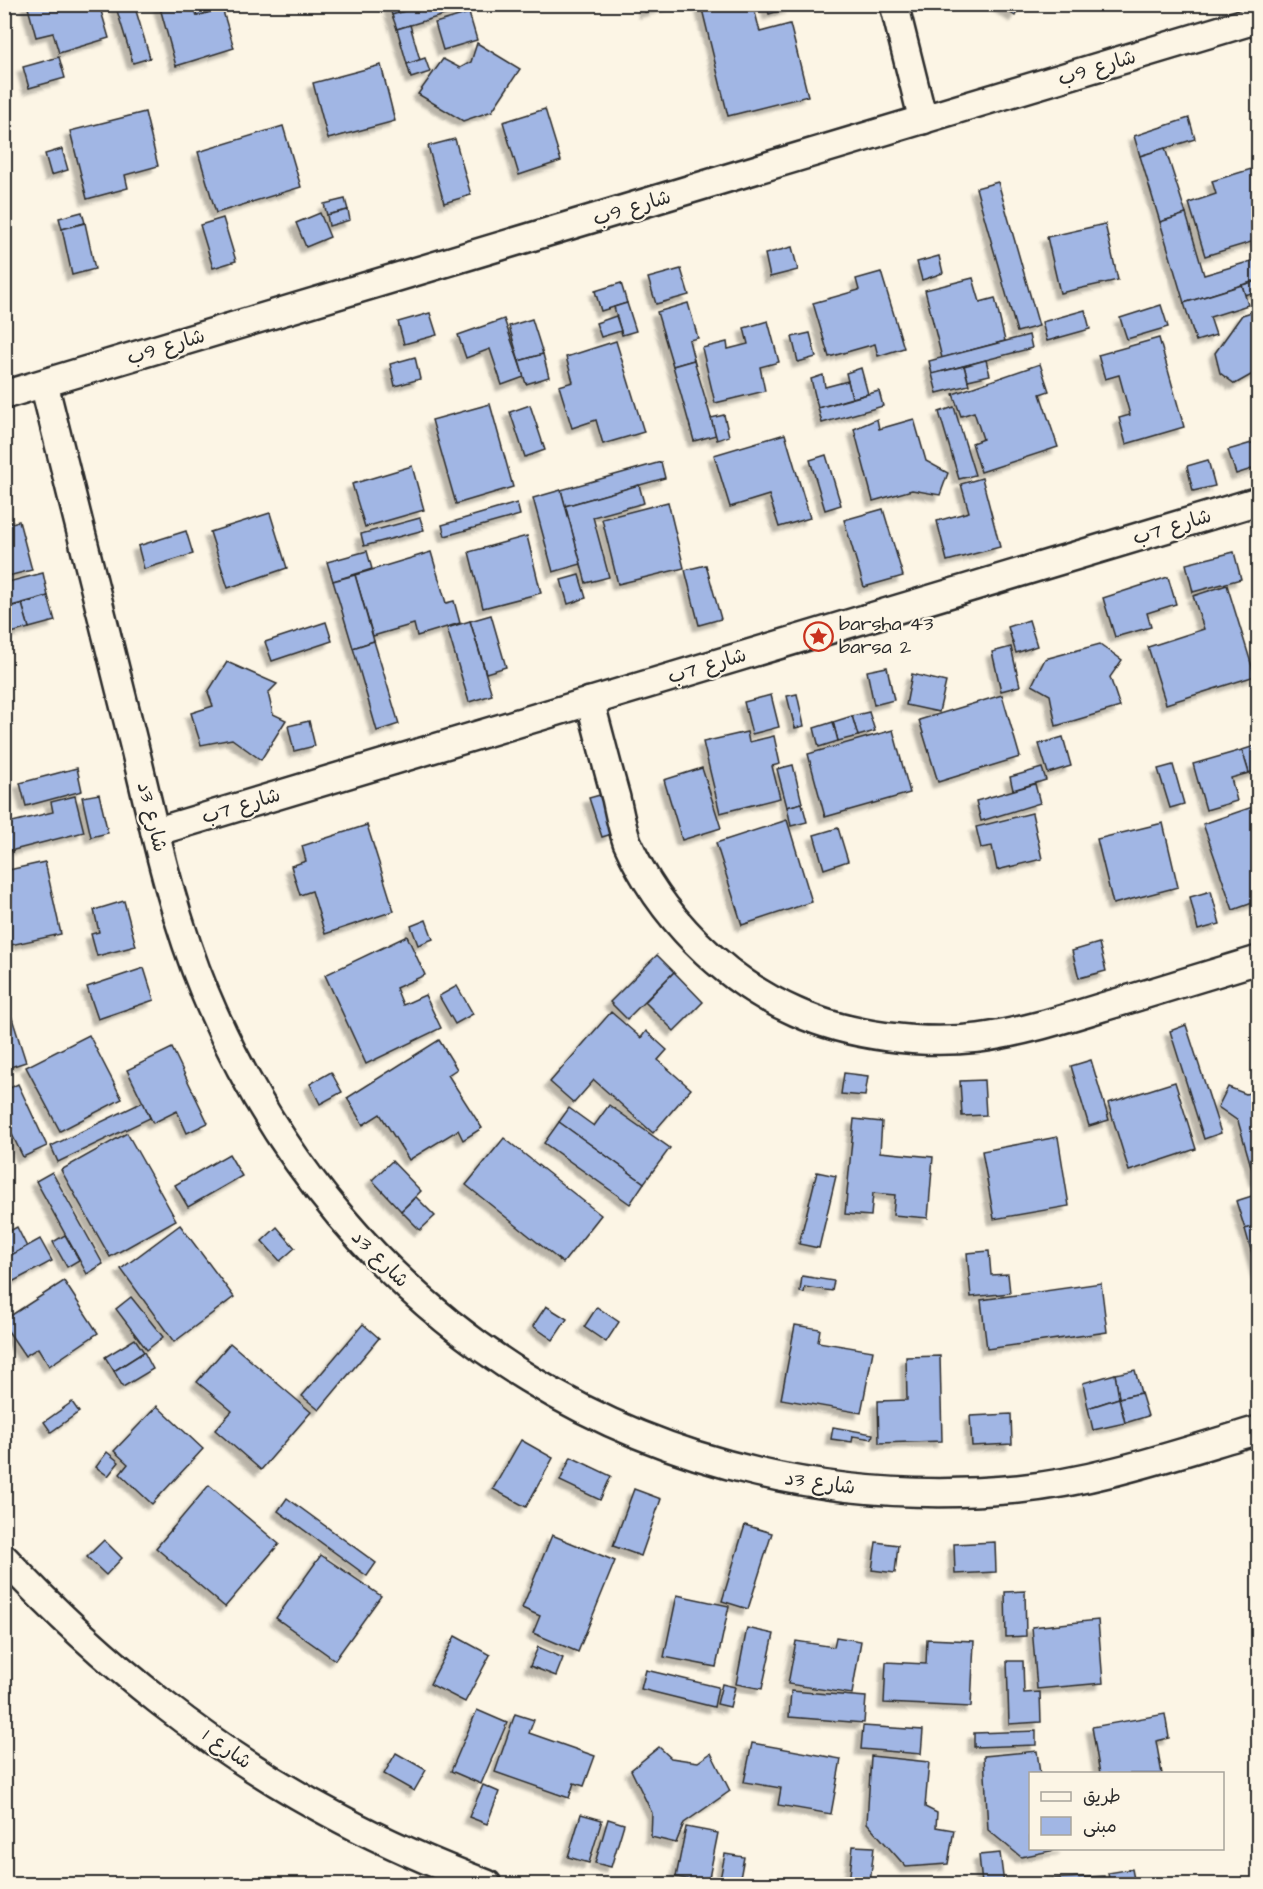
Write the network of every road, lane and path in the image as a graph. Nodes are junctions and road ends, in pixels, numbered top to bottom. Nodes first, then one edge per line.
1 (894, 4) edge
2 (1258, 19) edge
3 (923, 120) junction
4 (44, 384) junction
5 (4, 395) edge
6 (1258, 501) edge
7 (590, 701) junction
8 (155, 832) junction
9 (1258, 960) edge
10 (1258, 1430) edge
11 (4, 1558) edge
12 (486, 1884) edge

1 - 3 street
2 - 3 street, شارع 9ب
3 - 4 street, شارع 9ب
4 - 5 street, شارع 9ب
4 - 8 street, شارع 3د
6 - 7 street, شارع 7ب
7 - 8 street, شارع 7ب
7 - 9 street
8 - 10 street, شارع 3د
11 - 12 street, شارع 1

